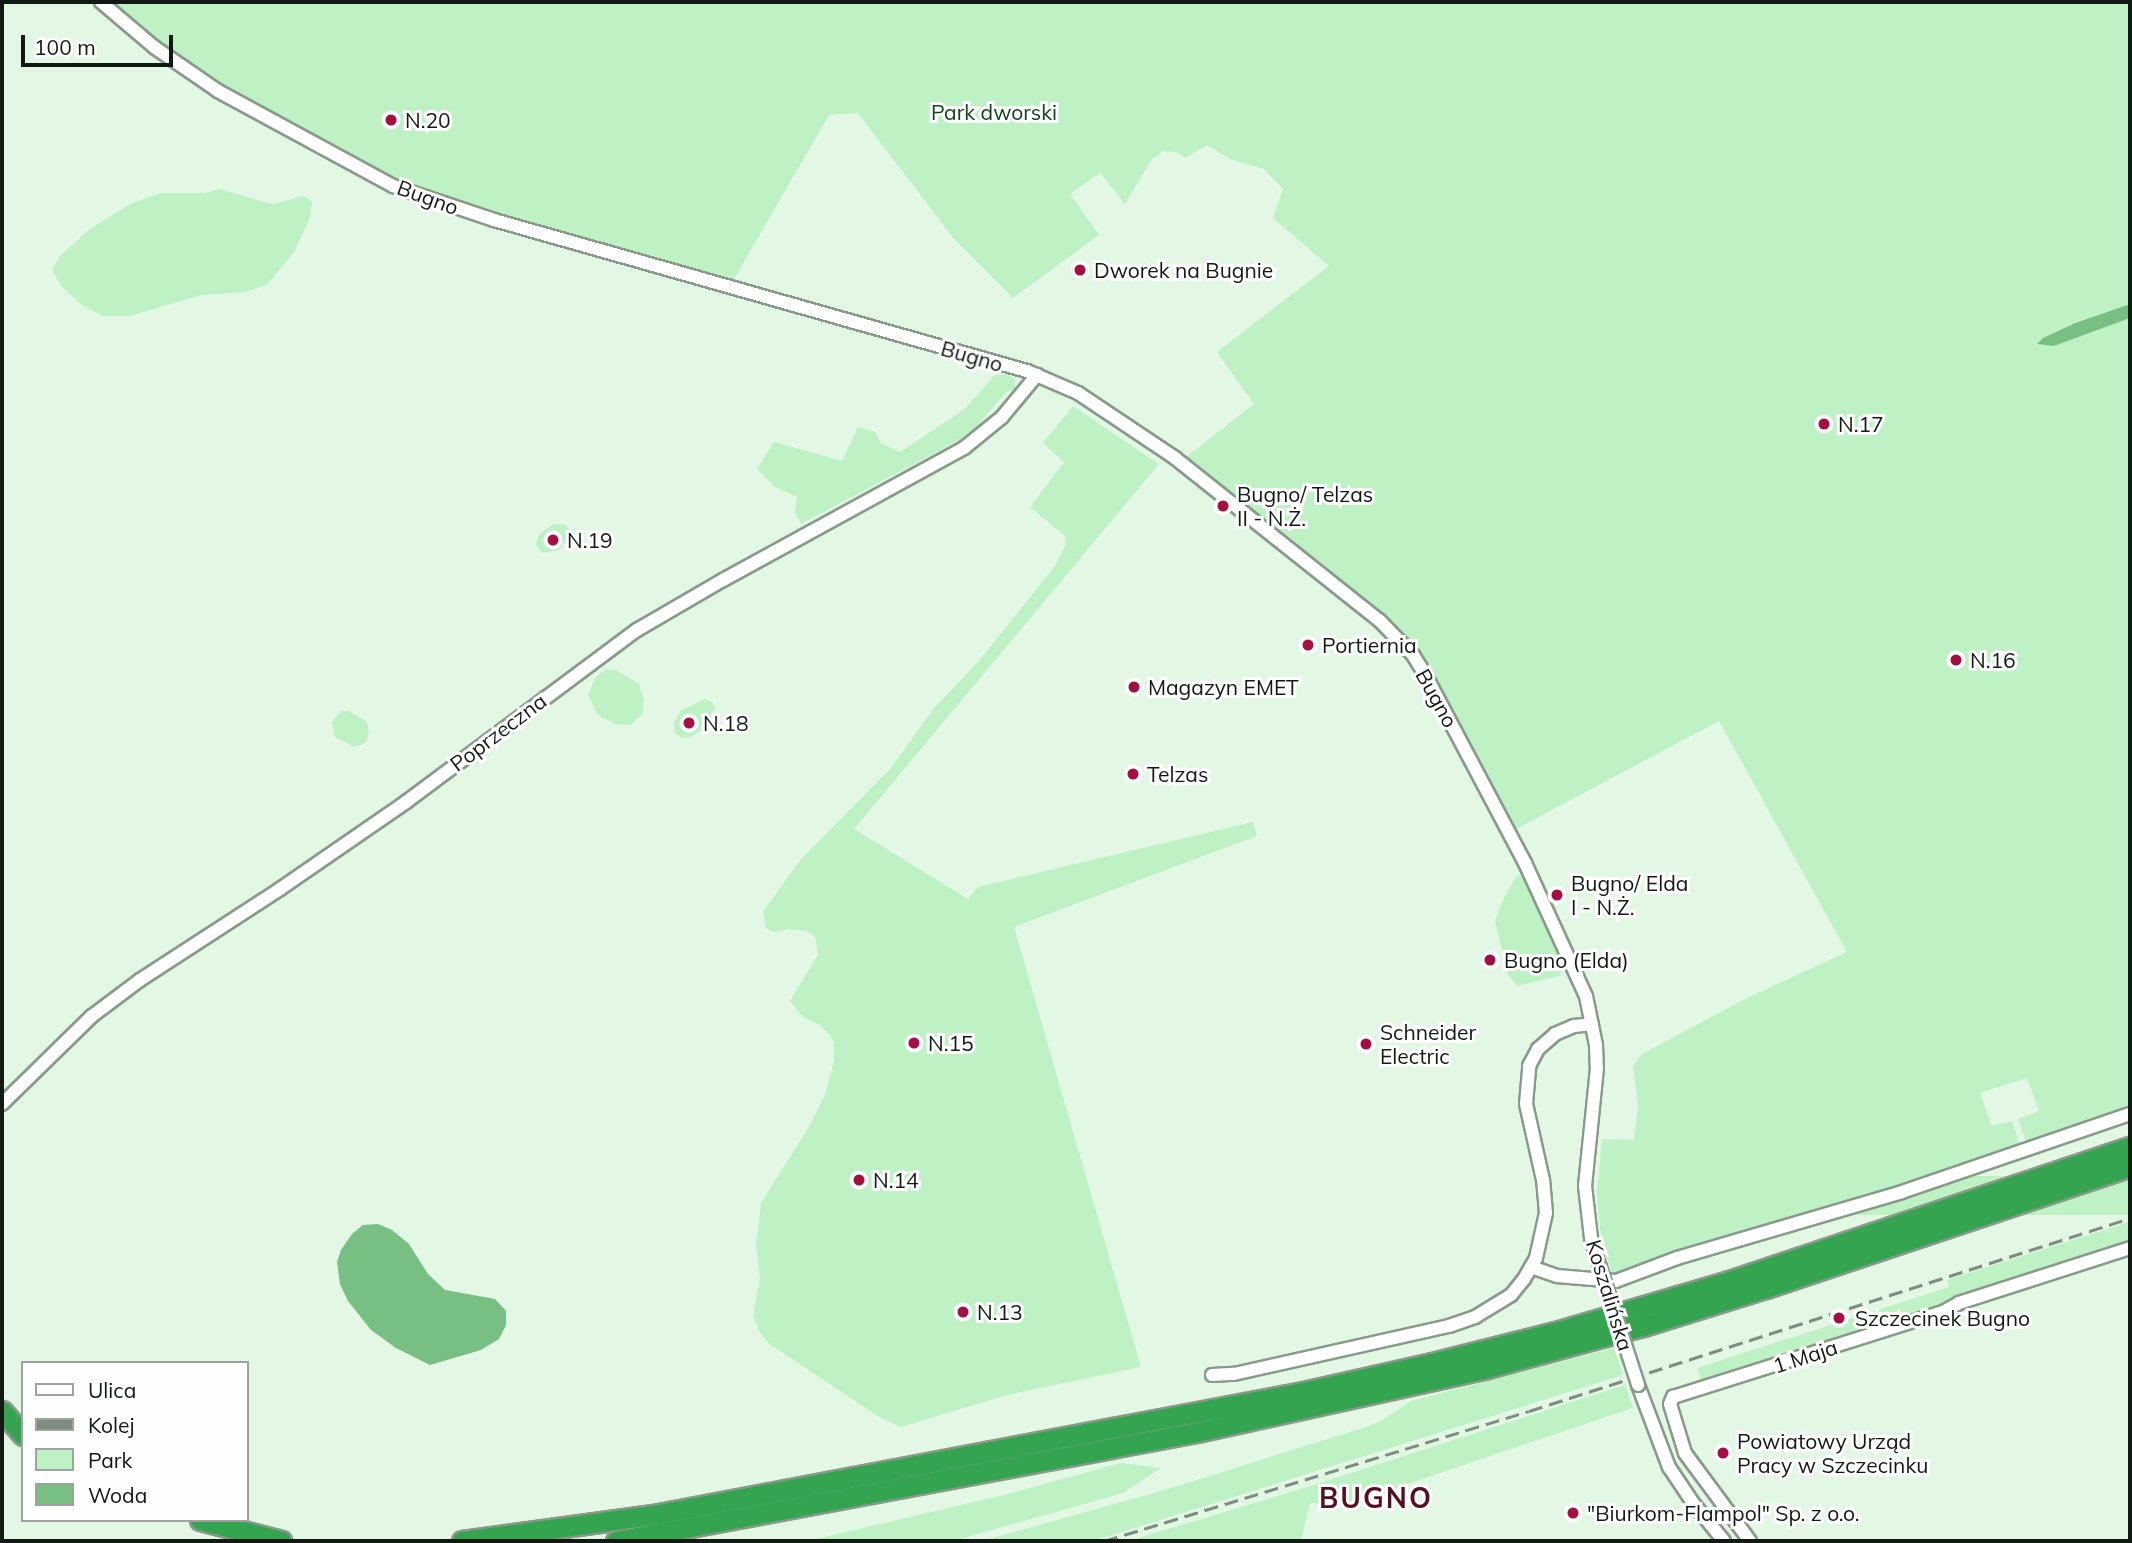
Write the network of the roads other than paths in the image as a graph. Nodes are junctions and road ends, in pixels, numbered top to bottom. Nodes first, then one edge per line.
1 (101, 2) edge
2 (1037, 375) junction
3 (1592, 1024) junction
4 (2, 1104) edge
5 (2130, 1114) edge
6 (2130, 1147) edge
7 (2130, 1166) edge
8 (2130, 1248) edge
9 (1531, 1267) junction
10 (1212, 1375) dead end
11 (2, 1411) edge
12 (21, 1433) edge
13 (208, 1522) edge
14 (492, 1538) junction
15 (281, 1541) edge
16 (462, 1541) edge
17 (528, 1541) edge
18 (616, 1541) edge
19 (1724, 1541) edge
20 (1750, 1541) edge

1 - 2 street, Bugno
2 - 3 street, Bugno
2 - 4 street, Poprzeczna
3 - 9 street
3 - 19 street, Koszalińska, bridge
5 - 9 street
6 - 14 highway
7 - 18 highway
8 - 20 street, 1 Maja
9 - 10 street
11 - 12 highway
13 - 15 highway
14 - 16 highway
14 - 17 highway

